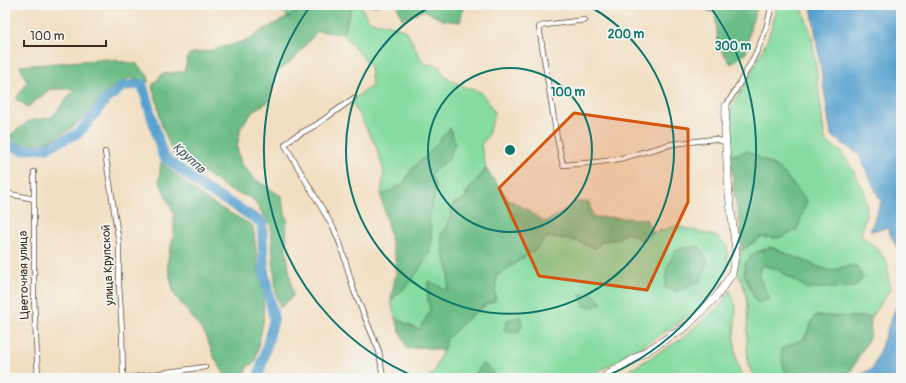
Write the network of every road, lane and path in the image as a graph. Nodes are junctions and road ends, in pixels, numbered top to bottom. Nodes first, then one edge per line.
1 (771, 5) edge
2 (585, 20) dead end
3 (354, 98) dead end
4 (726, 106) joint
5 (725, 142) junction
6 (105, 152) dead end
7 (34, 172) dead end
8 (5, 193) edge
9 (34, 199) junction
10 (205, 367) dead end
11 (38, 378) edge
12 (124, 378) edge
13 (383, 378) edge
14 (603, 378) edge

1 - 4 street
2 - 5 street
3 - 13 street
4 - 5 street
5 - 14 street
6 - 12 street, улица Крупской
7 - 9 street, Цветочная улица
8 - 9 street
9 - 11 street, Цветочная улица
10 - 12 street

